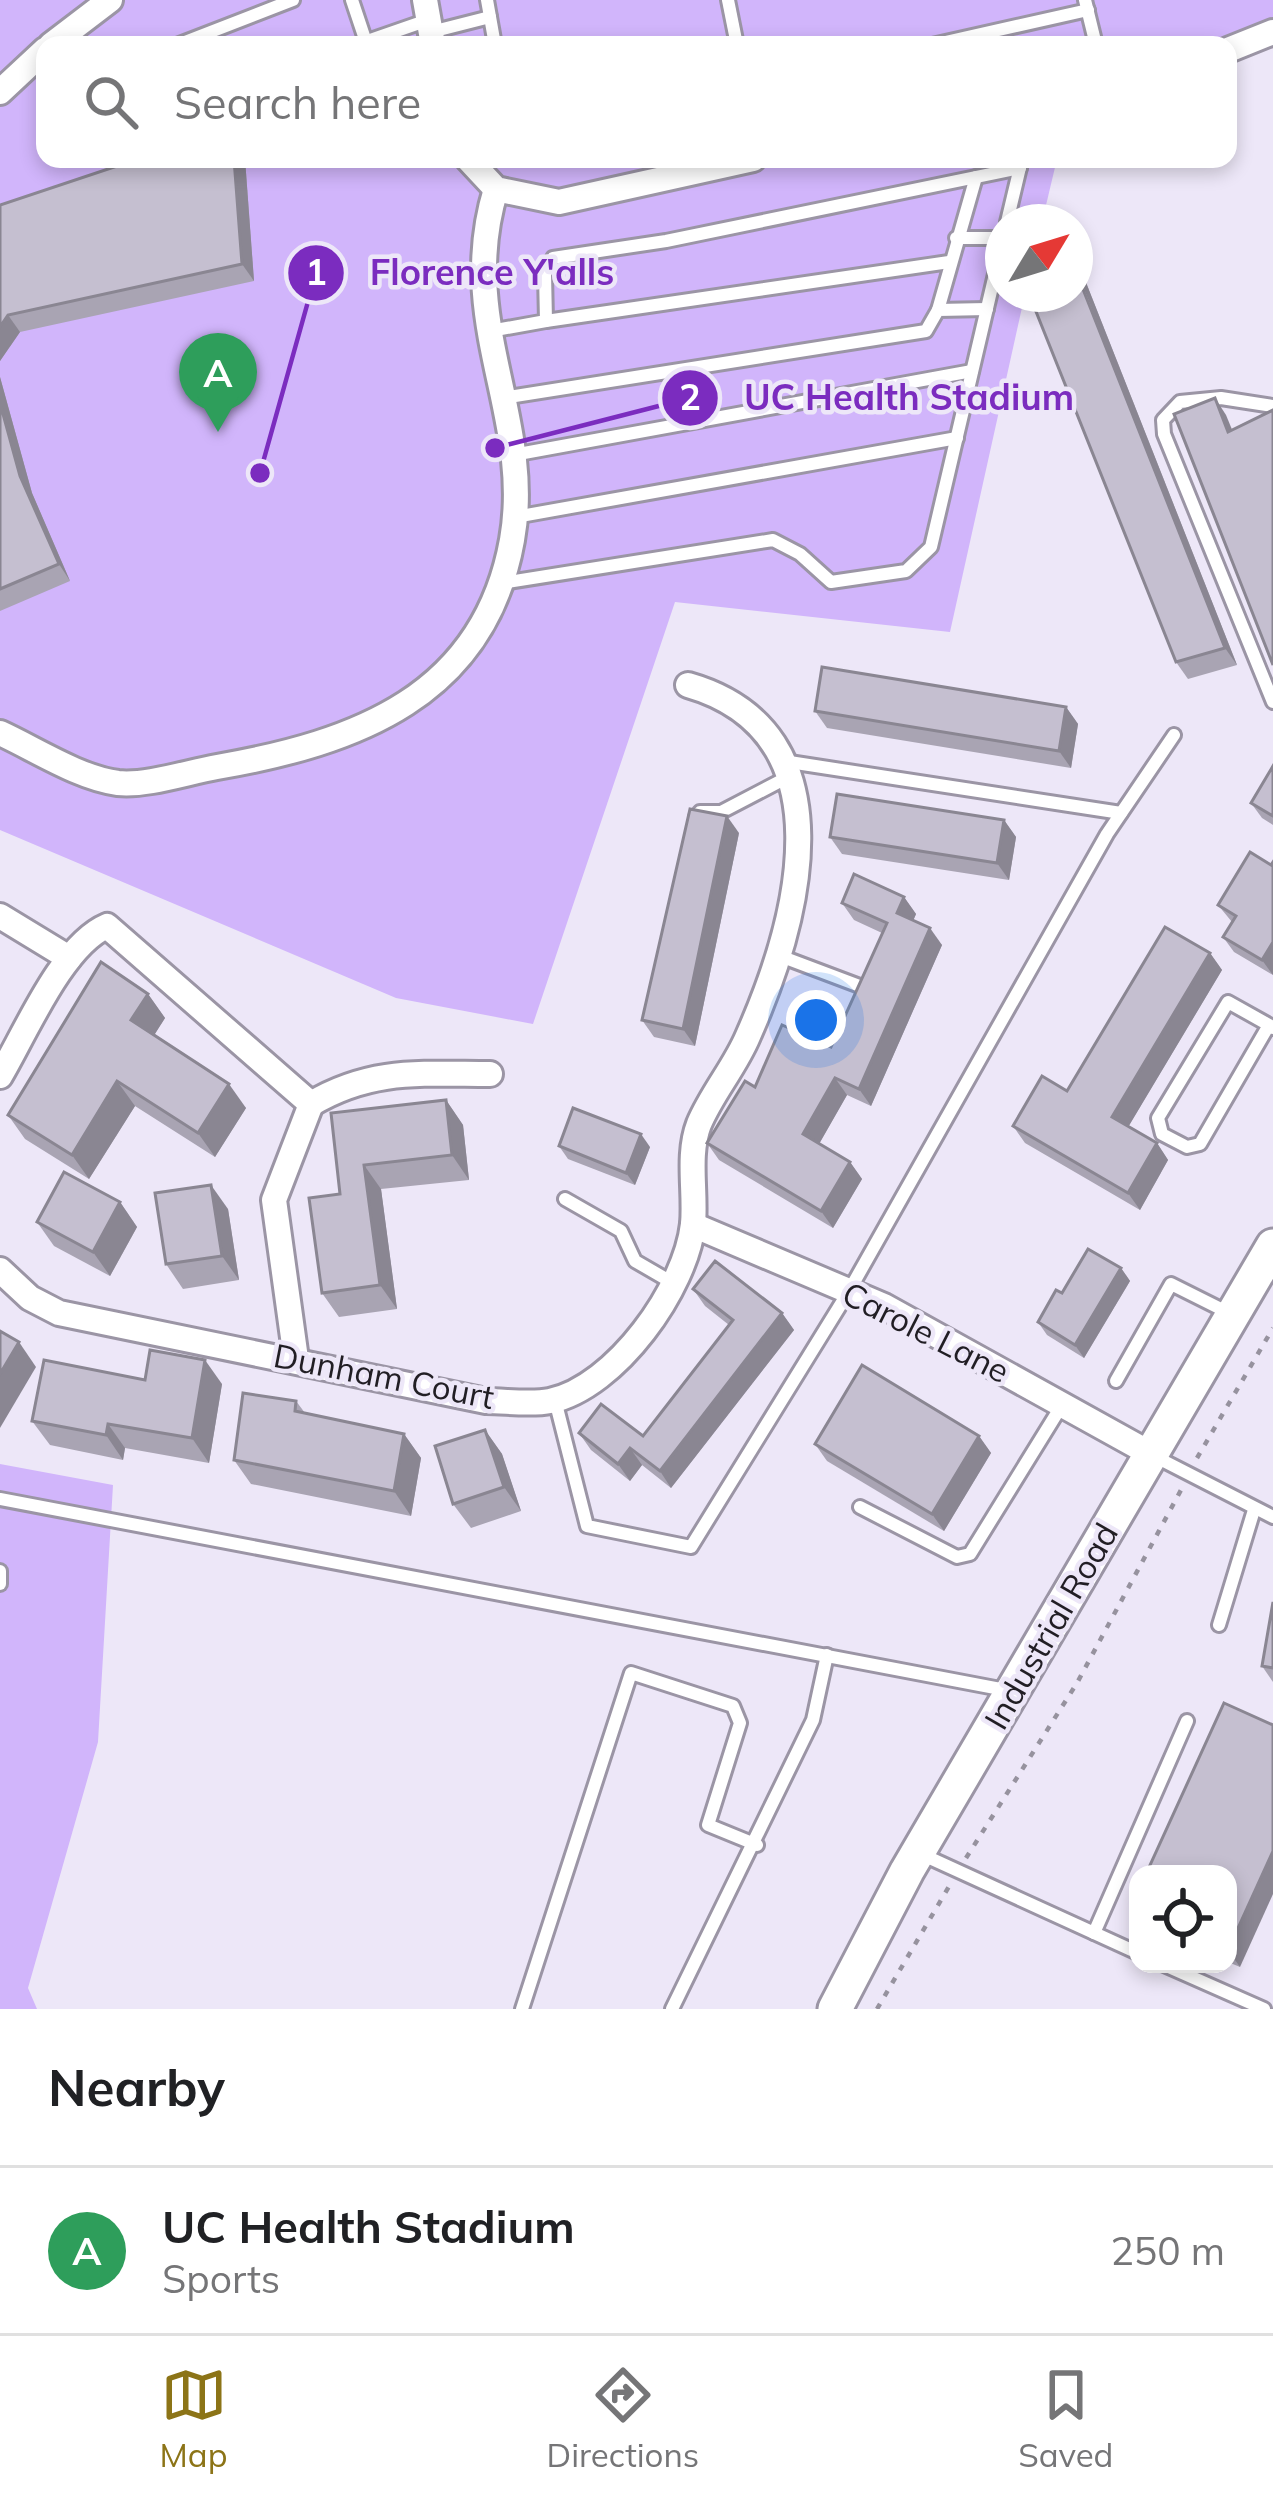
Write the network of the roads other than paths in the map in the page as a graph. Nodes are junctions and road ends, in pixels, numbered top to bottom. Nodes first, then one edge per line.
1 (110, 0) edge
2 (292, 0) edge
3 (352, 0) edge
4 (488, 0) edge
5 (728, 0) edge
6 (1086, 5) edge
7 (490, 17) junction
8 (430, 24) edge
9 (1273, 32) edge
10 (64, 36) edge
11 (200, 36) edge
12 (360, 36) edge
13 (386, 36) edge
14 (493, 36) edge
15 (735, 36) edge
16 (967, 36) edge
17 (1094, 36) edge
18 (1237, 46) edge
19 (36, 59) edge
20 (0, 92) edge
21 (476, 168) edge
22 (712, 168) edge
23 (1007, 168) edge
24 (1020, 168) edge
25 (976, 177) junction
26 (496, 189) junction
27 (1011, 204) edge
28 (956, 238) junction
29 (985, 239) edge
30 (949, 262) junction
31 (985, 308) edge
32 (938, 310) junction
33 (986, 312) edge
34 (546, 321) junction
35 (488, 332) junction
36 (972, 371) junction
37 (501, 398) junction
38 (1273, 406) edge
39 (957, 437) junction
40 (512, 456) junction
41 (514, 517) junction
42 (499, 583) junction
43 (688, 685) dead end
44 (1273, 702) edge
45 (0, 734) edge
46 (1174, 735) dead end
47 (787, 768) junction
48 (1121, 813) junction
49 (687, 844) edge
50 (0, 916) edge
51 (780, 956) junction
52 (69, 958) junction
53 (865, 988) edge
54 (1271, 1026) edge
55 (490, 1074) dead end
56 (0, 1076) edge
57 (311, 1103) junction
58 (565, 1199) dead end
59 (693, 1225) junction
60 (1273, 1246) edge
61 (0, 1270) edge
62 (673, 1283) junction
63 (849, 1291) junction
64 (1232, 1315) junction
65 (296, 1359) junction
66 (1116, 1381) dead end
67 (555, 1399) junction
68 (1062, 1404) junction
69 (1151, 1454) junction
70 (0, 1499) edge
71 (860, 1507) dead end
72 (1254, 1510) junction
73 (1273, 1517) edge
74 (0, 1571) edge
75 (0, 1584) edge
76 (1219, 1625) dead end
77 (827, 1655) junction
78 (1012, 1691) junction
79 (1187, 1721) dead end
80 (757, 1845) junction
81 (917, 1853) junction
82 (1094, 1933) junction
83 (1129, 1949) edge
84 (1182, 1973) edge
85 (522, 2009) edge
86 (672, 2009) edge
87 (835, 2009) edge
88 (1264, 2009) edge

1 - 10 street
2 - 11 lane
3 - 12 lane
4 - 7 lane
5 - 15 lane
6 - 16 lane
6 - 17 lane
7 - 8 lane
7 - 14 lane
8 - 13 lane
9 - 18 street
19 - 20 street
21 - 26 street
22 - 26 street
23 - 25 lane
24 - 27 lane
25 - 28 lane
25 - 34 lane
26 - 35 street
28 - 29 lane
28 - 30 lane
30 - 32 lane
30 - 34 lane
31 - 32 lane
32 - 37 lane
33 - 36 lane
34 - 35 lane
35 - 37 street
36 - 39 lane
36 - 40 lane
37 - 40 street
38 - 44 lane
39 - 41 lane
39 - 42 lane
40 - 41 street
41 - 42 street
42 - 45 street
43 - 47 street
46 - 48 lane
47 - 48 lane
47 - 49 lane
47 - 51 street, Dunham Court
48 - 63 lane
50 - 52 street
51 - 53 lane
51 - 59 street, Dunham Court
52 - 56 street
52 - 57 street
54 - 54 lane
55 - 57 street
57 - 65 street
58 - 62 lane
59 - 62 street, Dunham Court
59 - 63 street, Carole Lane
60 - 64 main road, Industrial Road
61 - 65 street, Dunham Court
62 - 67 street, Dunham Court
63 - 67 lane
63 - 68 street, Carole Lane
64 - 66 lane
64 - 69 main road, Industrial Road
65 - 67 street, Dunham Court
68 - 69 street, Carole Lane
68 - 71 lane
69 - 72 lane
69 - 78 main road, Industrial Road
70 - 77 lane
72 - 73 lane
72 - 76 lane
74 - 75 lane
77 - 78 lane
77 - 80 lane
78 - 81 main road, Industrial Road
79 - 82 lane
80 - 85 lane
80 - 86 lane
81 - 82 lane
81 - 87 main road, Industrial Road
82 - 83 lane
84 - 88 lane

